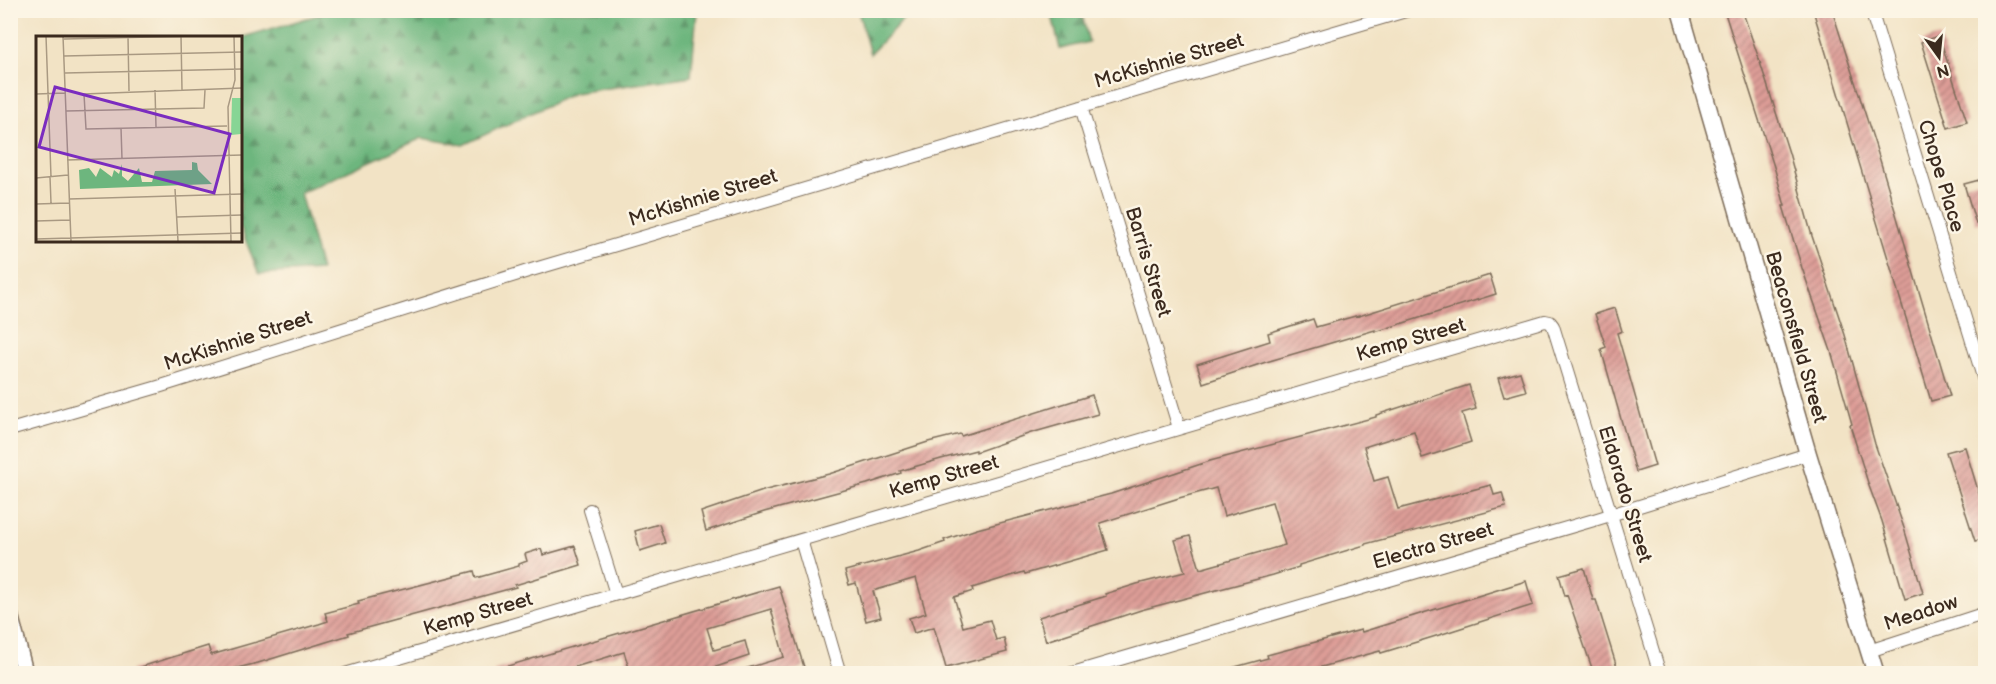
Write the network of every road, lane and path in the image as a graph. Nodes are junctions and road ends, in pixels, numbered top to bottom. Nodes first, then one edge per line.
1 (1409, 10) edge
2 (1680, 10) edge
3 (1870, 10) edge
4 (1081, 107) junction
5 (1554, 326) joint
6 (1986, 387) edge
7 (1179, 428) junction
8 (10, 430) edge
9 (1808, 454) junction
10 (590, 510) dead end
11 (1611, 515) junction
12 (801, 540) junction
13 (616, 594) junction
14 (1986, 613) edge
15 (10, 616) edge
16 (1869, 651) junction
17 (26, 674) edge
18 (345, 674) edge
19 (840, 674) edge
20 (1069, 674) edge
21 (1660, 674) edge
22 (1876, 674) edge

1 - 4 street, McKishnie Street
2 - 9 street, Beaconsfield Street
3 - 6 street, Chope Place
4 - 7 street, Barris Street
4 - 8 street, McKishnie Street
5 - 7 street, Kemp Street
5 - 11 street, Eldorado Street
7 - 12 street, Kemp Street
9 - 11 street, Electra Street
9 - 16 street, Beaconsfield Street
10 - 13 street
11 - 20 street, Electra Street
11 - 21 street, Eldorado Street
12 - 13 street, Kemp Street
12 - 19 street
13 - 18 street, Kemp Street
14 - 16 street, Meadow
15 - 17 street
16 - 22 street, Beaconsfield Street

